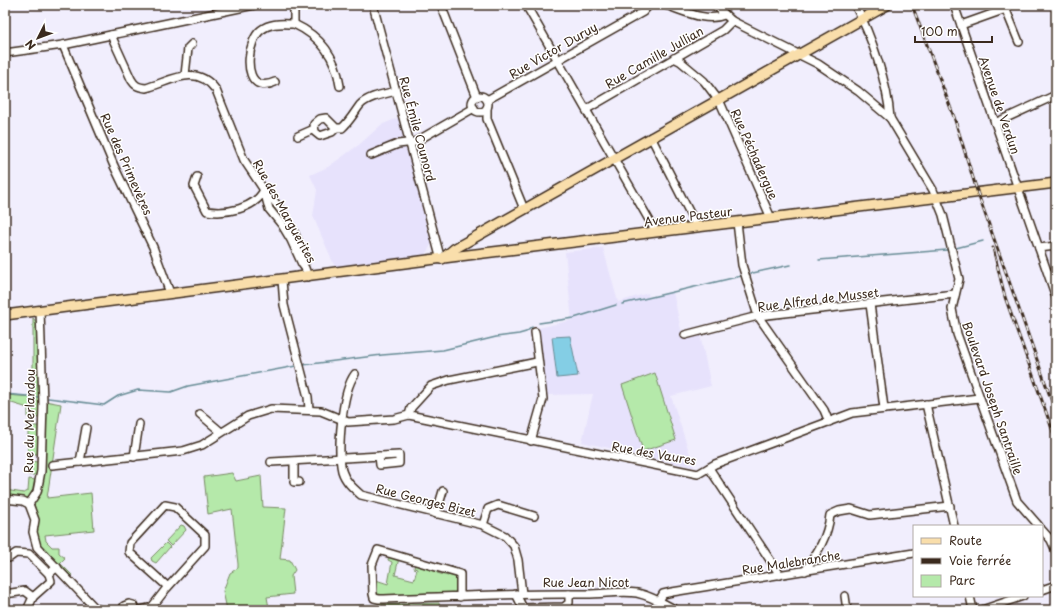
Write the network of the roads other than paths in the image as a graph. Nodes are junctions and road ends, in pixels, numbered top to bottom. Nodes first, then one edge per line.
1 (254, 5) edge
2 (294, 5) edge
3 (373, 5) edge
4 (441, 5) edge
5 (526, 5) edge
6 (649, 5) edge
7 (665, 5) edge
8 (715, 5) edge
9 (856, 5) edge
10 (887, 5) edge
11 (954, 5) edge
12 (237, 6) edge
13 (1005, 7) edge
14 (724, 15) junction
15 (863, 19) junction
16 (732, 21) junction
17 (294, 24) junction
18 (961, 25) junction
19 (111, 35) junction
20 (1019, 42) dead end
21 (192, 44) dead end
22 (63, 45) junction
23 (5, 53) edge
24 (800, 54) junction
25 (674, 58) junction
26 (558, 60) junction
27 (185, 75) junction
28 (275, 82) dead end
29 (340, 86) dead end
30 (396, 91) junction
31 (1056, 95) edge
32 (477, 97) junction
33 (718, 99) junction
34 (487, 100) junction
35 (474, 108) junction
36 (487, 108) junction
37 (587, 109) junction
38 (890, 118) junction
39 (995, 123) junction
40 (336, 128) junction
41 (314, 129) junction
42 (298, 136) dead end
43 (651, 137) junction
44 (409, 142) junction
45 (371, 155) dead end
46 (615, 158) junction
47 (197, 177) dead end
48 (1056, 183) edge
49 (1018, 189) junction
50 (264, 190) junction
51 (938, 199) junction
52 (524, 209) junction
53 (771, 218) junction
54 (737, 222) junction
55 (697, 227) junction
56 (656, 232) junction
57 (1056, 246) edge
58 (1039, 248) junction
59 (441, 260) junction
60 (306, 272) junction
61 (282, 280) junction
62 (170, 293) junction
63 (955, 294) junction
64 (1056, 297) edge
65 (870, 304) junction
66 (40, 310) junction
67 (5, 315) edge
68 (758, 316) junction
69 (535, 332) dead end
70 (685, 335) dead end
71 (537, 362) junction
72 (355, 374) dead end
73 (979, 398) junction
74 (926, 404) junction
75 (884, 408) junction
76 (309, 409) junction
77 (200, 414) dead end
78 (408, 415) junction
79 (342, 419) junction
80 (829, 422) junction
81 (139, 424) dead end
82 (86, 428) dead end
83 (992, 430) junction
84 (221, 432) junction
85 (984, 432) dead end
86 (531, 441) junction
87 (379, 456) dead end
88 (134, 457) junction
89 (342, 459) junction
90 (80, 462) junction
91 (271, 462) dead end
92 (294, 462) junction
93 (52, 465) dead end
94 (709, 468) junction
95 (298, 482) dead end
96 (443, 490) dead end
97 (5, 499) edge
98 (29, 504) junction
99 (950, 506) junction
100 (436, 514) junction
101 (534, 516) dead end
102 (954, 525) edge
103 (1038, 525) edge
104 (483, 526) junction
105 (1043, 531) edge
106 (1056, 551) edge
107 (913, 553) edge
108 (5, 557) edge
109 (57, 567) junction
110 (805, 571) junction
111 (49, 574) junction
112 (780, 575) junction
113 (1056, 585) edge
114 (168, 587) junction
115 (1043, 590) edge
116 (5, 594) edge
117 (519, 594) junction
118 (569, 594) junction
119 (845, 596) dead end
120 (33, 597) junction
121 (460, 597) junction
122 (970, 597) edge
123 (1020, 597) edge
124 (662, 602) junction
125 (28, 608) dead end
126 (100, 610) edge
127 (123, 610) edge
128 (135, 610) edge
129 (141, 610) edge
130 (676, 610) edge
131 (847, 610) edge
132 (973, 610) edge
133 (982, 610) edge

1 - 12 street
2 - 17 street
3 - 30 street, Rue Émile Counord
4 - 32 street
5 - 26 street
6 - 26 street, Rue Victor Duruy
7 - 14 street
8 - 14 street
9 - 15 street
10 - 15 main road
11 - 18 street, Avenue de Verdun
12 - 19 street
13 - 18 street
13 - 20 street
14 - 16 street
15 - 24 main road
15 - 38 street
16 - 24 street
16 - 25 street, Rue Camille Jullian
17 - 28 street
17 - 29 street
18 - 39 street, Avenue de Verdun
19 - 22 street
19 - 27 street, Rue des Marguerites
21 - 27 street
22 - 23 street
22 - 62 street, Rue des Primevères
24 - 33 main road
24 - 38 street
25 - 33 street, Rue Péchadergue
25 - 37 street, Rue Camille Jullian
26 - 34 street, Rue Victor Duruy
26 - 37 street
27 - 50 street, Rue des Marguerites
30 - 40 street
30 - 44 street, Rue Émile Counord
31 - 39 street
32 - 34 street
32 - 35 street
33 - 43 main road
33 - 53 street, Rue Péchadergue
34 - 36 street
35 - 36 street
35 - 44 street
36 - 52 street
37 - 46 street
38 - 51 street, Boulevard Joseph Santraille
39 - 49 street, Avenue de Verdun
40 - 41 street
40 - 41 street
41 - 42 street
43 - 46 main road
43 - 55 street
44 - 45 street
44 - 59 street, Rue Émile Counord
46 - 52 main road
46 - 56 street
47 - 50 street
48 - 49 main road, Avenue Pasteur
49 - 51 main road, Avenue Pasteur
49 - 58 street, Avenue de Verdun
50 - 60 street, Rue des Marguerites
51 - 53 main road, Avenue Pasteur
51 - 63 street, Boulevard Joseph Santraille
52 - 59 main road
53 - 54 main road, Avenue Pasteur
54 - 55 main road, Avenue Pasteur
54 - 68 street
55 - 56 main road, Avenue Pasteur
56 - 59 main road, Avenue Pasteur
57 - 58 street
58 - 64 street, Avenue de Verdun
59 - 60 main road, Avenue Pasteur
60 - 61 main road, Avenue Pasteur
61 - 62 main road, Avenue Pasteur
61 - 76 street
62 - 66 main road, Avenue Pasteur
63 - 65 street, Rue Alfred de Musset
63 - 73 street, Boulevard Joseph Santraille
65 - 68 street, Rue Alfred de Musset
65 - 75 street
66 - 67 main road, Avenue Pasteur
66 - 98 street, Rue du Merlandou
68 - 70 street, Rue Alfred de Musset
68 - 80 street
69 - 71 street
71 - 78 street
71 - 86 street
72 - 79 street, Rue Georges Bizet
73 - 74 street, Rue des Vaures
73 - 83 street, Boulevard Joseph Santraille
74 - 75 street, Rue des Vaures
74 - 99 street
75 - 80 street, Rue des Vaures
76 - 79 street, Rue des Vaures
76 - 84 street, Rue des Vaures
77 - 84 street
78 - 79 street, Rue des Vaures
78 - 86 street, Rue des Vaures
79 - 89 street, Rue Georges Bizet
80 - 94 street, Rue des Vaures
81 - 88 street
82 - 90 street
83 - 85 street
83 - 103 street, Boulevard Joseph Santraille
84 - 88 street, Rue des Vaures
86 - 94 street, Rue des Vaures
87 - 89 street
88 - 90 street, Rue des Vaures
89 - 92 street
89 - 100 street, Rue Georges Bizet
90 - 93 street, Rue des Vaures
91 - 92 street
92 - 95 street
94 - 112 street
96 - 100 street
97 - 98 street
98 - 109 street
99 - 102 street
99 - 110 street
100 - 104 street, Rue Georges Bizet
101 - 104 street
104 - 117 street, Rue Georges Bizet
105 - 106 street
107 - 110 street, Rue Malebranche
108 - 111 street
109 - 111 street
109 - 126 street
110 - 112 street, Rue Malebranche
111 - 120 street
112 - 124 street, Rue Malebranche
113 - 115 street
114 - 114 street
114 - 129 street
116 - 120 street
117 - 118 street, Rue Jean Nicot
117 - 118 street
117 - 121 street, Rue Jean Nicot
118 - 124 street, Rue Jean Nicot
119 - 131 street
120 - 125 street
121 - 121 street, Rue Jean Nicot
122 - 132 street
123 - 133 street
124 - 130 street, Rue Jean Nicot
127 - 128 street

